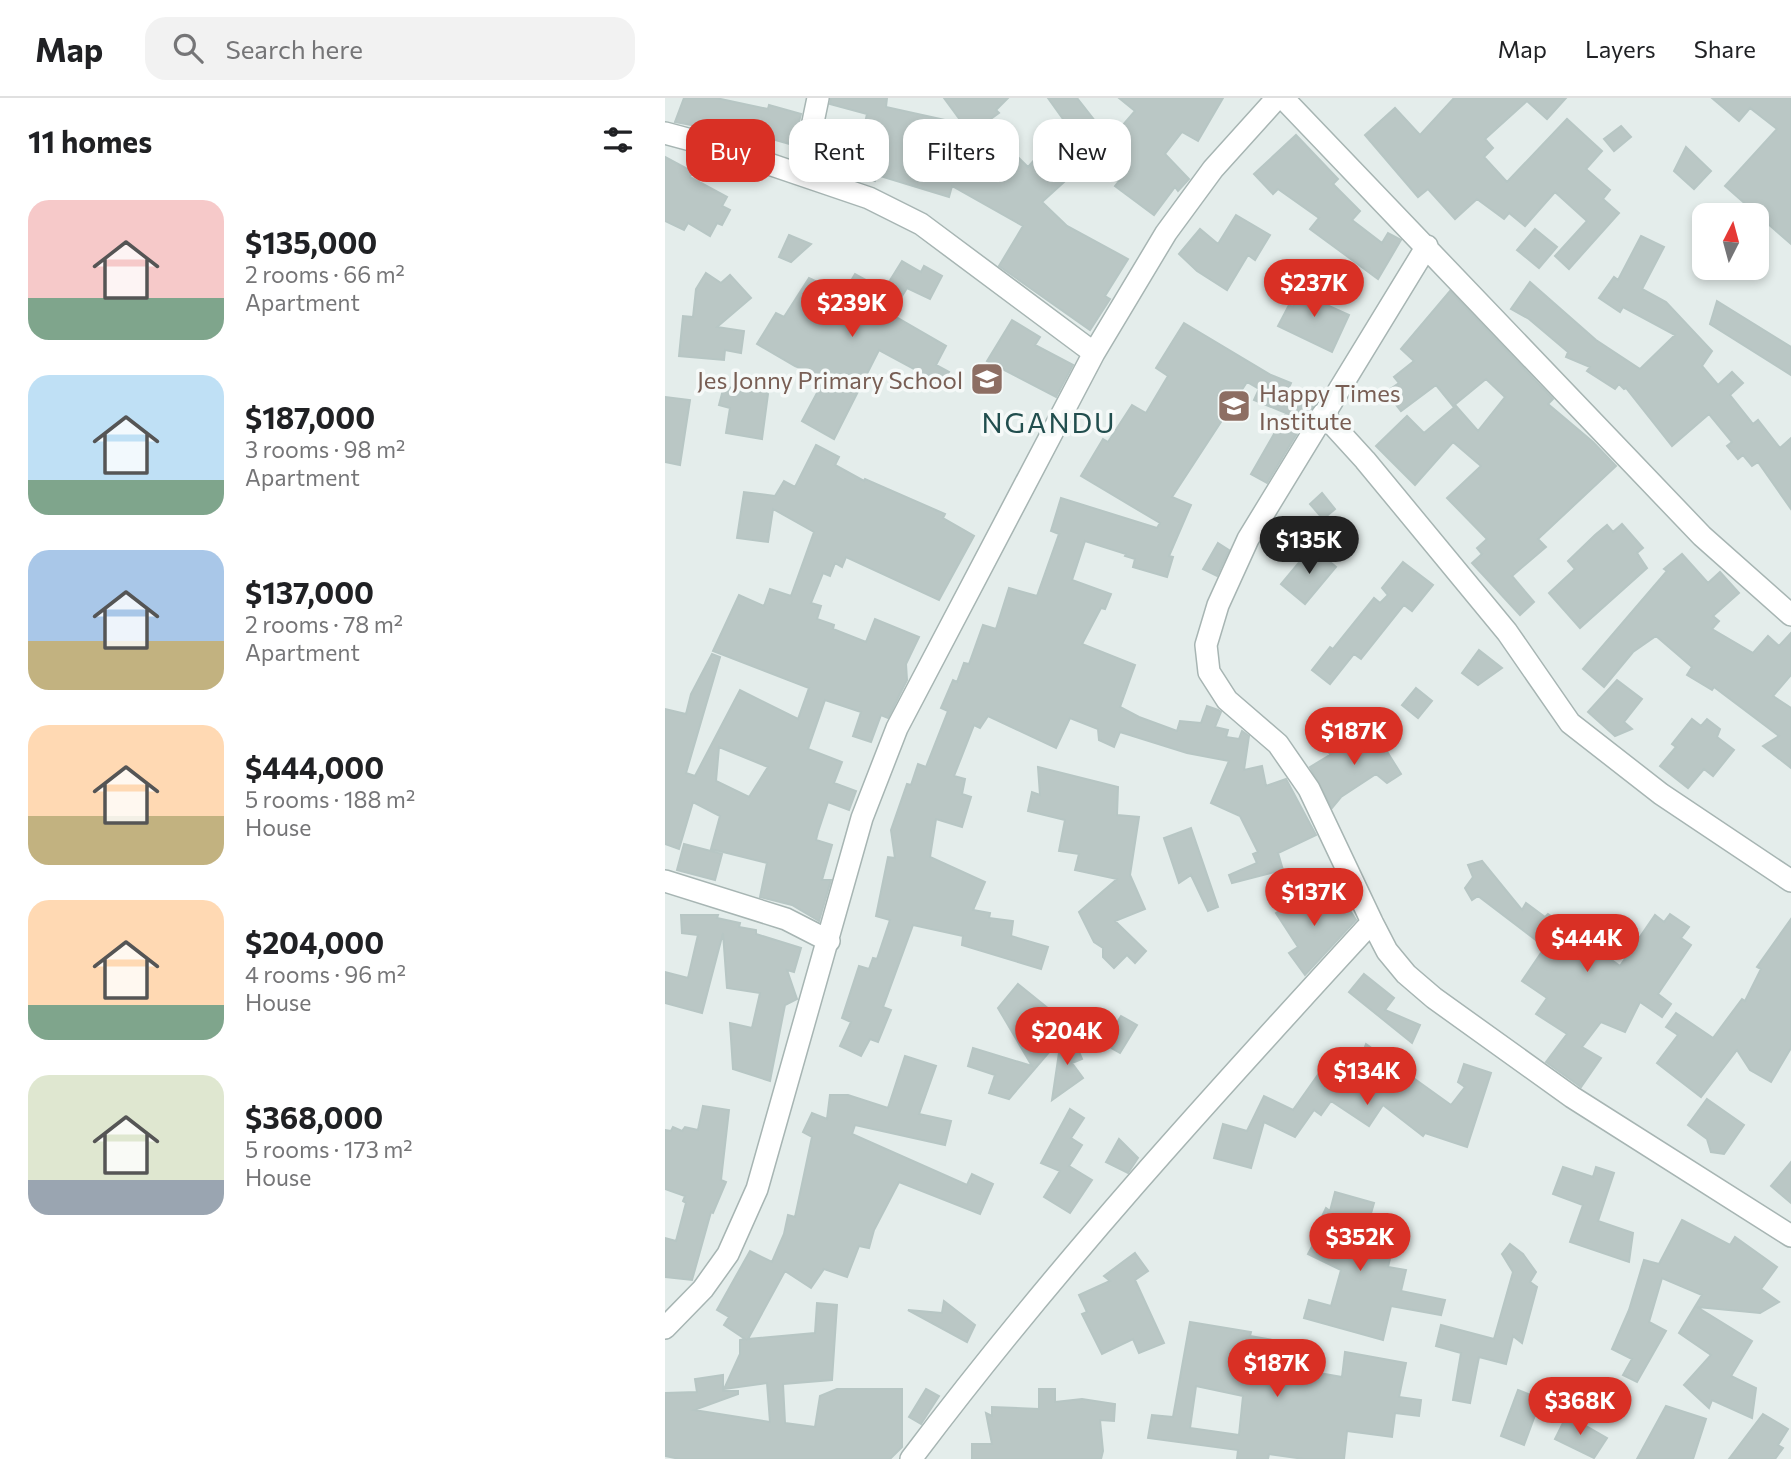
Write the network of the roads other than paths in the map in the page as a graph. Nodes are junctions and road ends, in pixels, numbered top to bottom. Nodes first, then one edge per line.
1 (818, 98) edge
2 (1277, 98) edge
3 (1283, 98) edge
4 (814, 119) edge
5 (665, 133) edge
6 (789, 171) edge
7 (822, 182) edge
8 (1427, 246) junction
9 (1094, 353) junction
10 (1323, 414) junction
11 (1791, 615) edge
12 (665, 881) edge
13 (1791, 881) edge
14 (1371, 922) junction
15 (829, 941) junction
16 (1791, 1236) edge
17 (665, 1328) edge
18 (911, 1459) edge

1 - 4 street
2 - 9 street
3 - 8 street
5 - 6 street
7 - 9 street
8 - 10 street
8 - 11 street
9 - 15 street
10 - 13 street
10 - 14 street
12 - 15 street
14 - 16 street
14 - 18 street
15 - 17 street

